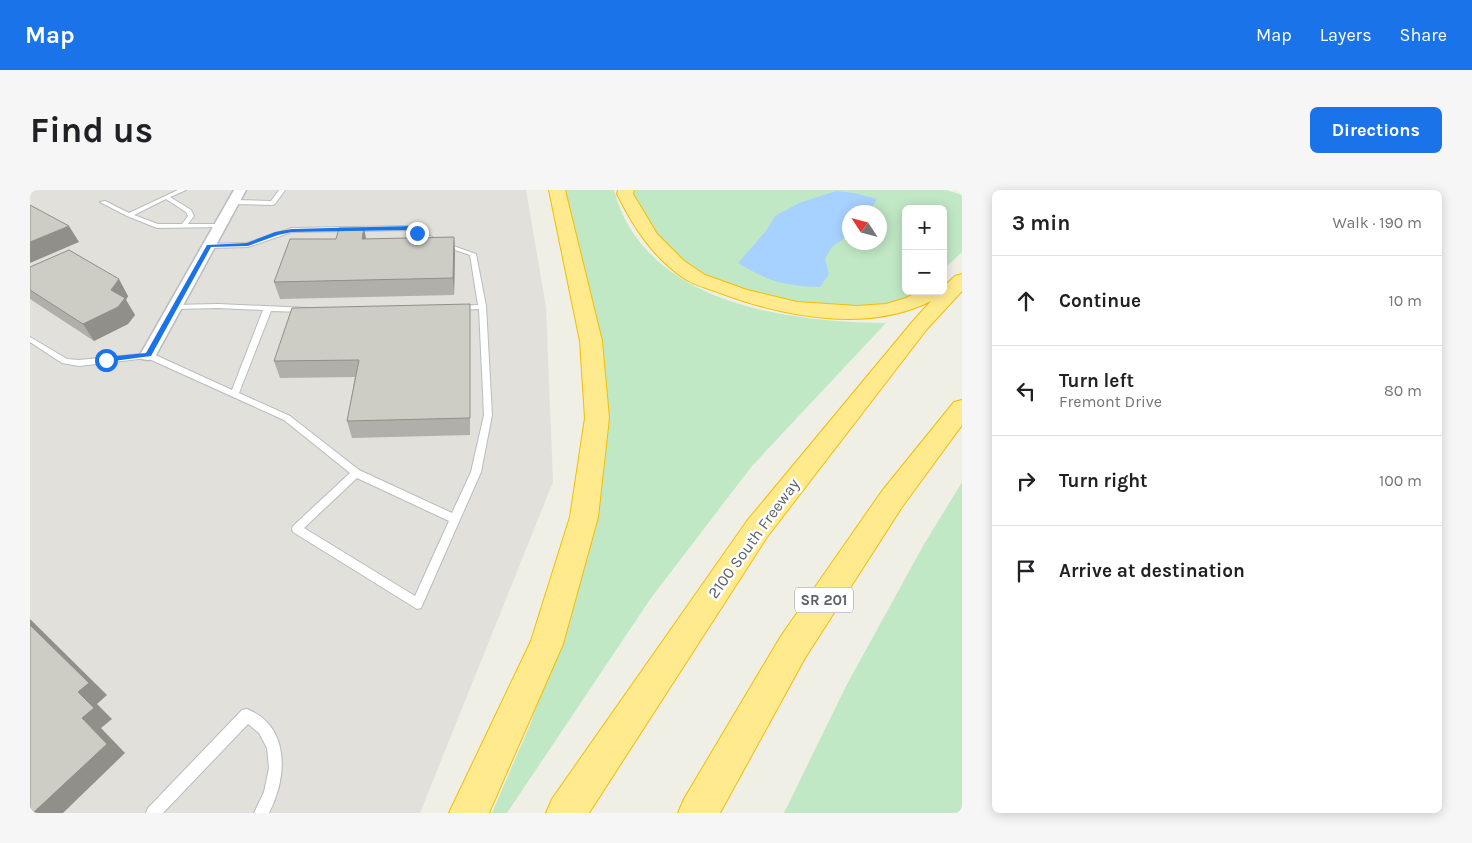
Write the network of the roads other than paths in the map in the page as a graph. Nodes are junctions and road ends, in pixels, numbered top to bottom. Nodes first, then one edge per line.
1 (183, 190) edge
2 (282, 190) edge
3 (557, 190) edge
4 (626, 190) edge
5 (236, 196) edge
6 (166, 198) junction
7 (103, 202) dead end
8 (129, 215) junction
9 (184, 226) junction
10 (220, 226) junction
11 (209, 246) junction
12 (962, 274) edge
13 (962, 280) edge
14 (947, 284) edge
15 (930, 295) edge
16 (175, 307) junction
17 (482, 307) junction
18 (268, 308) junction
19 (442, 308) edge
20 (314, 311) edge
21 (30, 338) edge
22 (148, 355) junction
23 (234, 394) junction
24 (962, 408) edge
25 (356, 473) junction
26 (455, 520) junction
27 (152, 813) edge
28 (261, 813) edge
29 (469, 813) edge
30 (566, 813) edge
31 (698, 813) edge

1 - 6 lane
2 - 5 lane
3 - 29 highway
4 - 15 highway
5 - 10 street
6 - 8 lane
6 - 9 lane
7 - 8 lane
8 - 9 lane
9 - 10 lane
10 - 11 street
11 - 16 street
11 - 17 lane
12 - 14 highway
13 - 30 highway, 2100 South Freeway
16 - 18 lane
16 - 22 street
17 - 19 lane
17 - 26 lane
18 - 20 lane
18 - 23 lane
21 - 22 lane
22 - 23 lane
23 - 25 lane
24 - 31 highway, SR 201
25 - 26 lane
25 - 26 lane
27 - 28 lane

